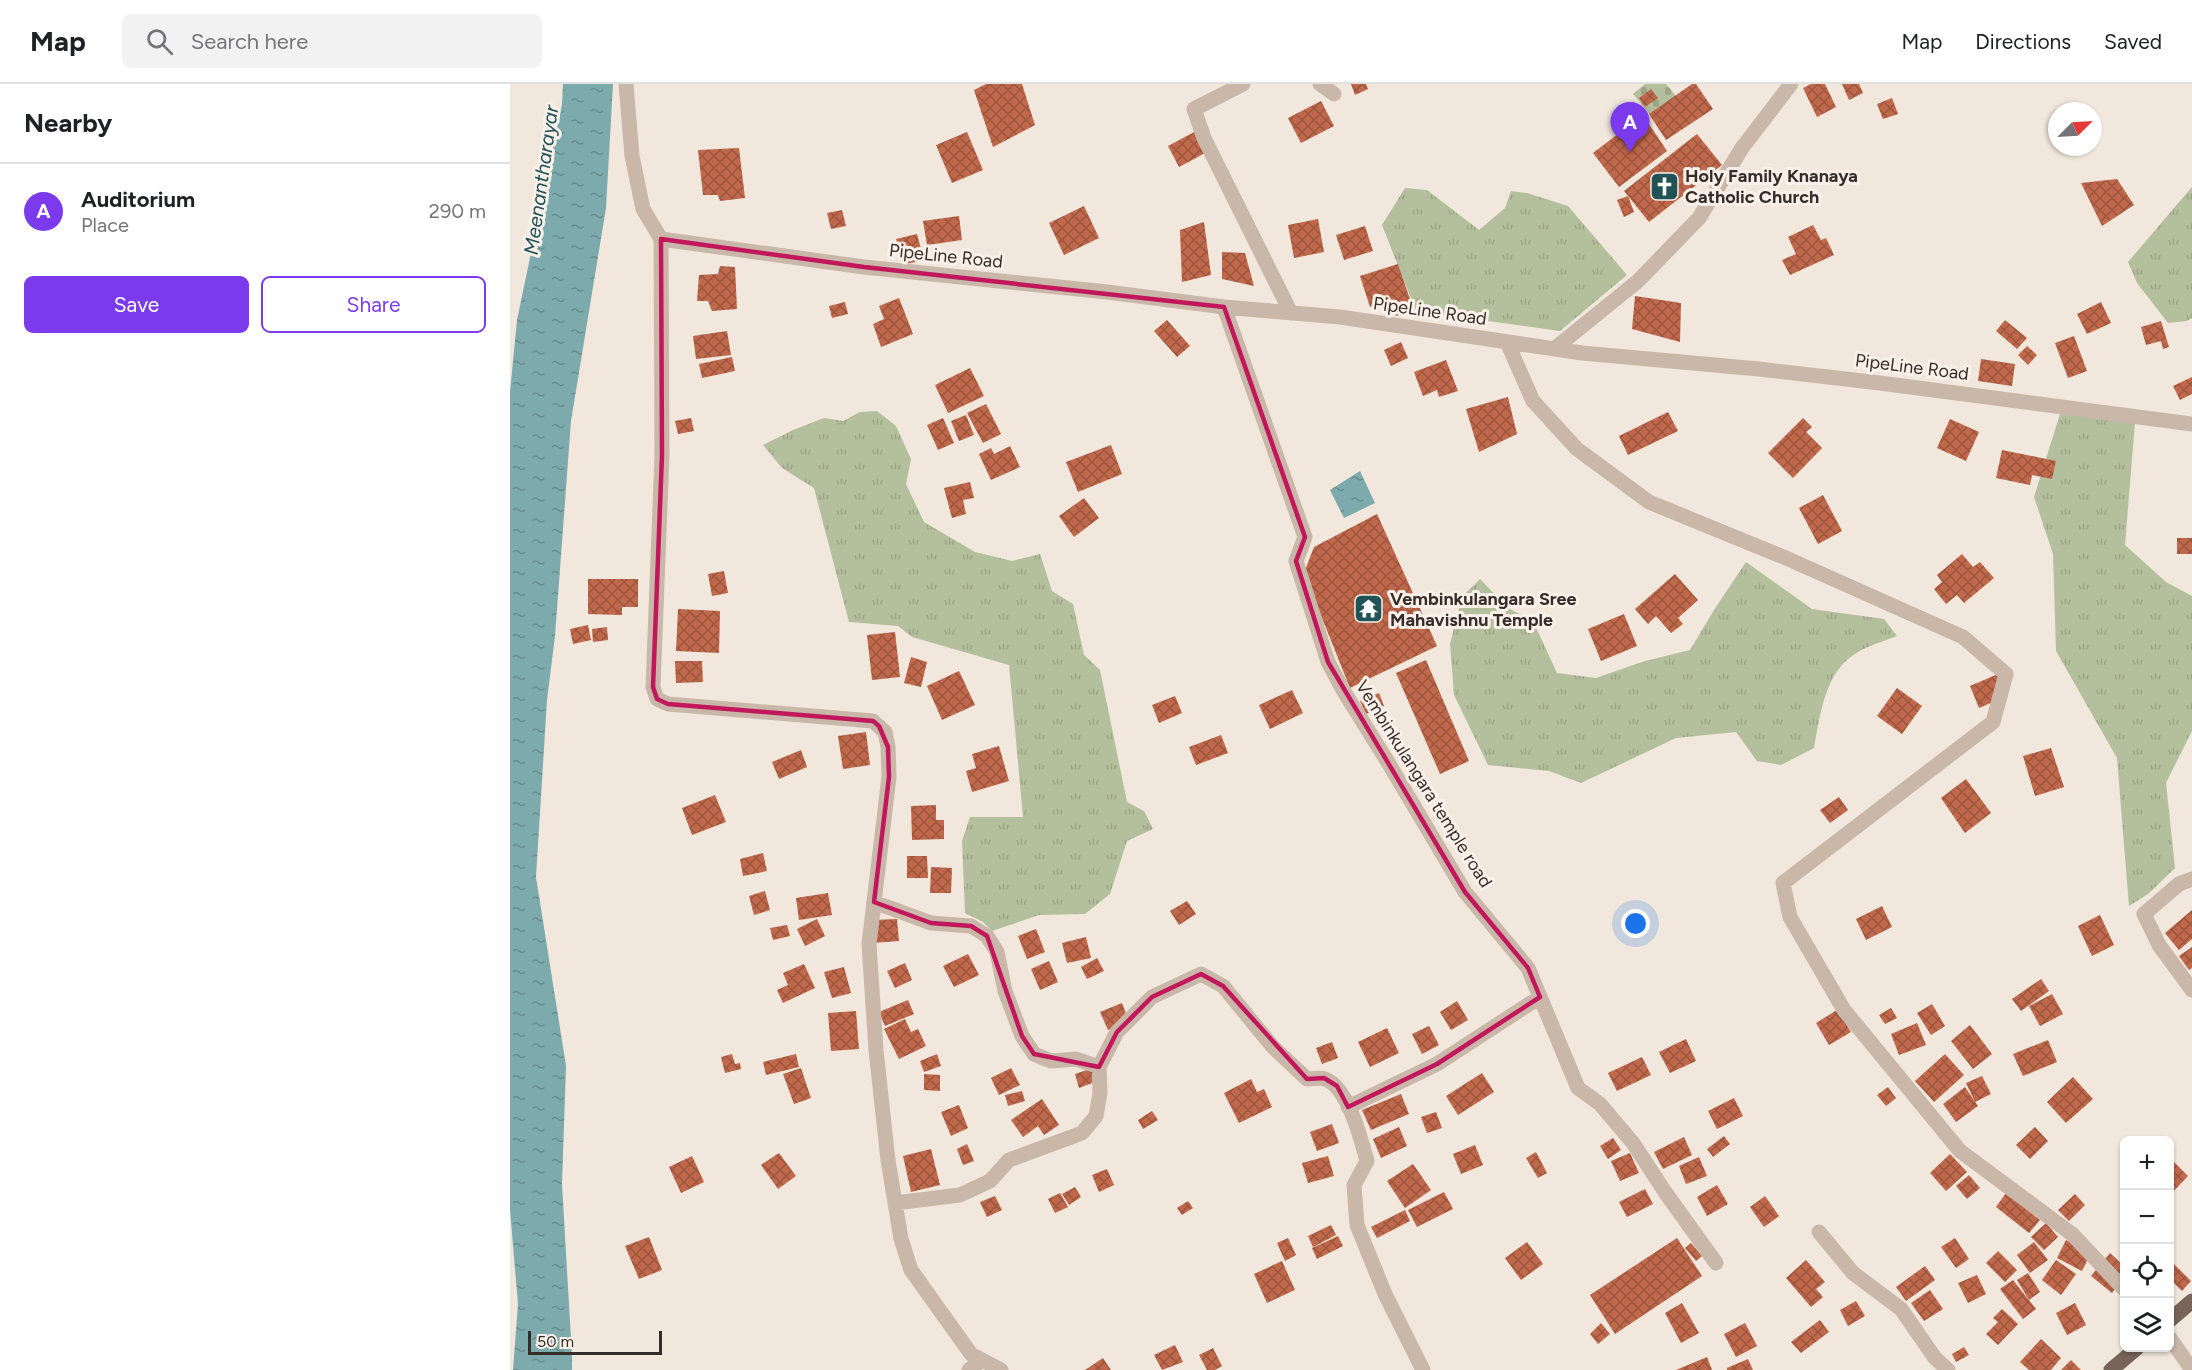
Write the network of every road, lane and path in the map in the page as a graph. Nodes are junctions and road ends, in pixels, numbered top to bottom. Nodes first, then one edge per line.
1 (626, 84) edge
2 (1243, 84) edge
3 (1320, 84) edge
4 (1791, 84) edge
5 (1334, 94) dead end
6 (661, 239) junction
7 (1224, 307) junction
8 (1291, 313) junction
9 (1507, 342) junction
10 (1554, 349) junction
11 (2192, 424) edge
12 (2192, 879) edge
13 (874, 902) junction
14 (2192, 990) edge
15 (1540, 997) junction
16 (1099, 1067) junction
17 (1348, 1107) junction
18 (895, 1203) junction
19 (1819, 1232) dead end
20 (1716, 1263) dead end
21 (2120, 1284) edge
22 (2192, 1301) edge
23 (2174, 1316) edge
24 (2174, 1345) edge
25 (2131, 1352) edge
26 (982, 1360) junction
27 (969, 1370) edge
28 (1001, 1370) edge
29 (1423, 1370) edge
30 (1948, 1370) edge
31 (2111, 1370) edge
32 (2192, 1370) edge

1 - 6 street
2 - 8 street
3 - 5 street
4 - 10 street
6 - 7 street, PipeLine Road
6 - 13 street
7 - 8 street, PipeLine Road
7 - 15 street, Vembinkulangara temple road
8 - 9 street, PipeLine Road
9 - 10 street, PipeLine Road
9 - 21 street
10 - 11 street, PipeLine Road
12 - 14 street
13 - 16 street
13 - 18 street
15 - 17 street
15 - 20 street, Vembinkulangara temple road
16 - 17 street
16 - 18 street
17 - 29 street
18 - 26 street
19 - 30 street
22 - 23 main road
24 - 32 street
25 - 31 main road
26 - 27 street
26 - 28 street

